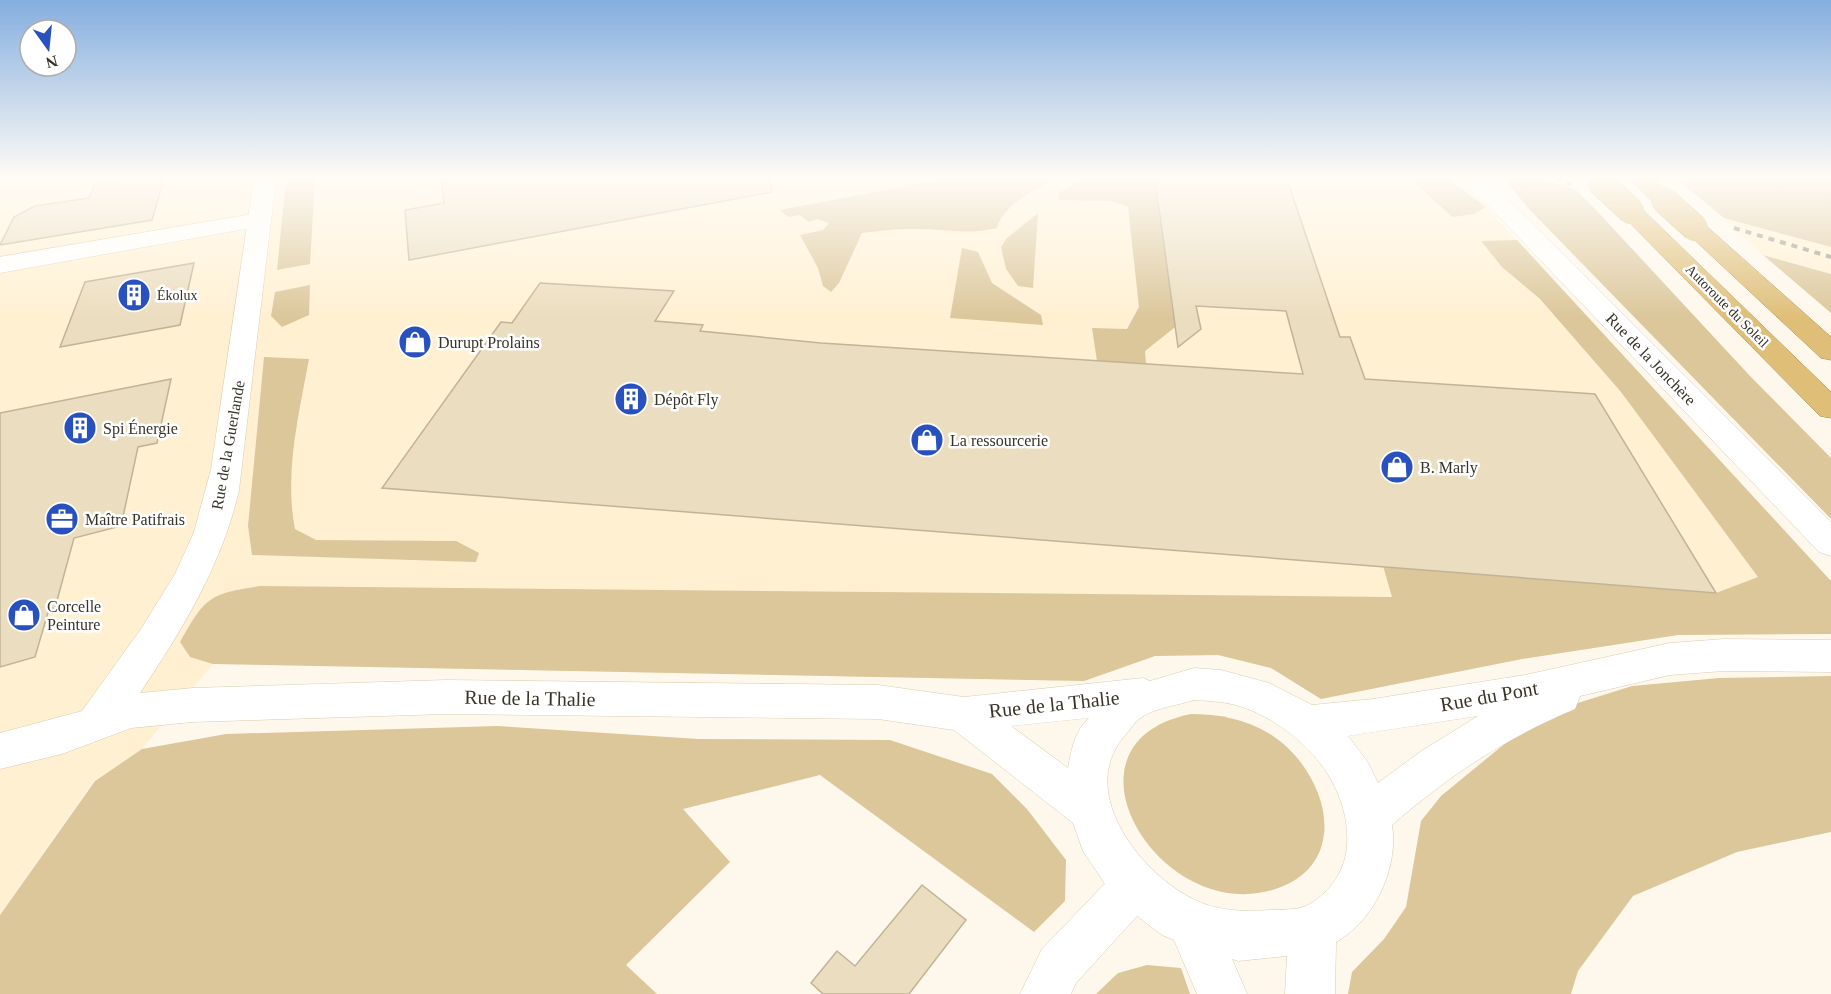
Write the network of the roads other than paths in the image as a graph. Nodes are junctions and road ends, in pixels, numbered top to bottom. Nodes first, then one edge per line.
1 (227, 225) edge
2 (258, 225) edge
3 (1521, 225) edge
4 (1646, 225) edge
5 (1692, 225) edge
6 (0, 264) edge
7 (1831, 352) edge
8 (1831, 409) edge
9 (1831, 543) edge
10 (1831, 656) edge
11 (1670, 659) junction
12 (1143, 694) junction
13 (964, 714) junction
14 (97, 722) junction
15 (1307, 723) junction
16 (0, 751) edge
17 (1088, 808) junction
18 (1368, 818) junction
19 (1134, 887) junction
20 (1191, 924) junction
21 (1313, 928) junction
22 (1045, 994) edge
23 (1222, 994) edge
24 (1310, 994) edge

1 - 6 street
2 - 14 street, Rue de la Guerlande
3 - 9 street, Rue de la Jonchère
4 - 8 highway, Autoroute du Soleil, bridge
5 - 7 highway, bridge
10 - 11 street, Rue du Pont
11 - 15 street, Rue du Pont
11 - 18 street, Rue du Pont
12 - 13 street, Rue de la Thalie
12 - 15 street
12 - 17 street
13 - 14 street, Rue de la Thalie
13 - 17 street, Rue de la Thalie
14 - 16 street
15 - 18 street
17 - 19 street
18 - 21 street
19 - 20 street
19 - 22 street
20 - 21 street
20 - 23 street
21 - 24 street

